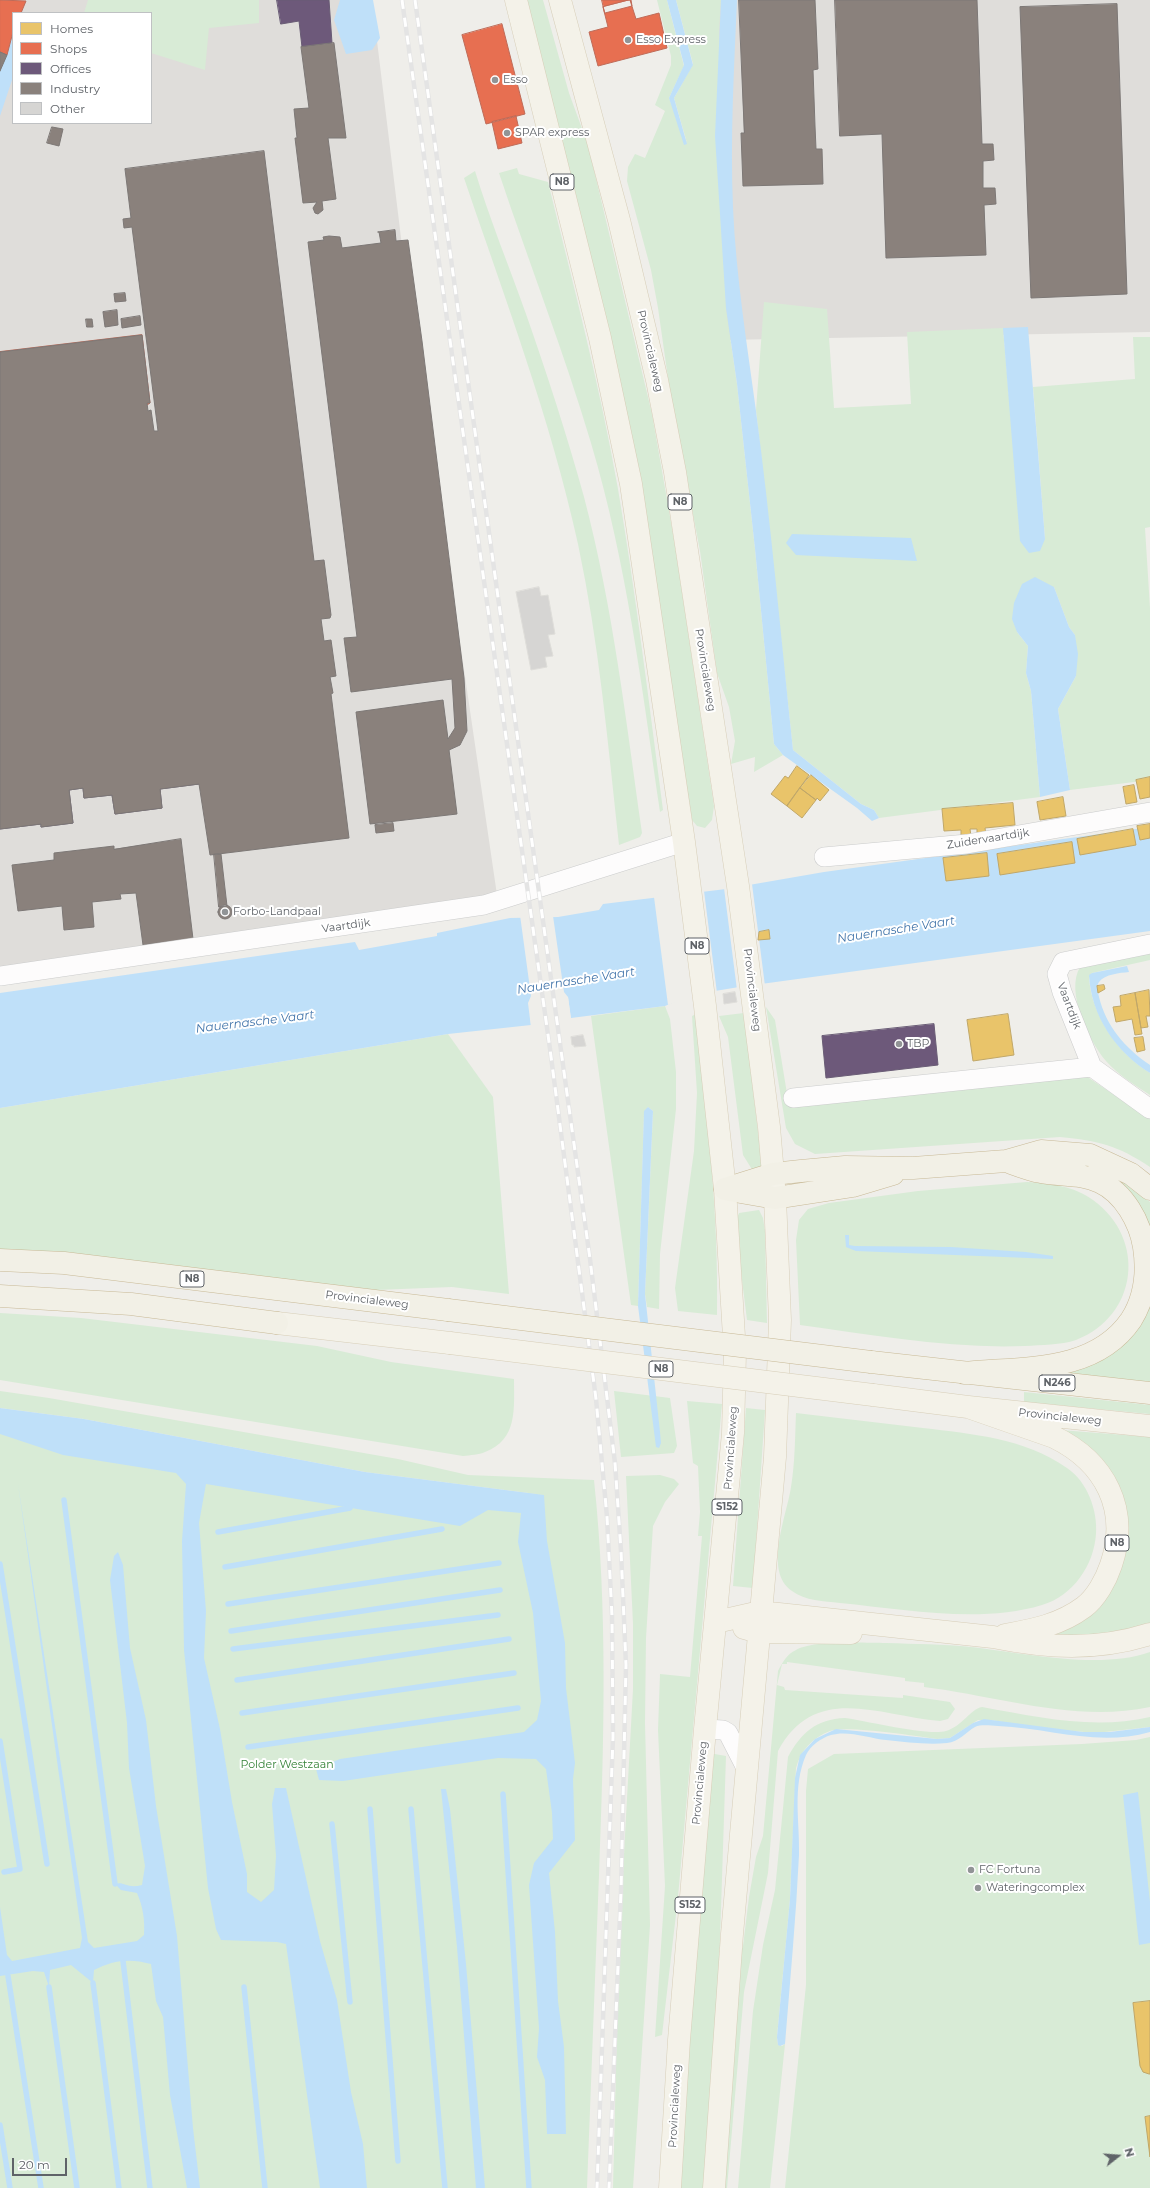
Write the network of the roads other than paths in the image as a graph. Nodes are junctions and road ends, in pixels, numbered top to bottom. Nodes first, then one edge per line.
1 (516, 0) edge
2 (560, 0) edge
3 (1150, 812) edge
4 (684, 842) junction
5 (824, 857) dead end
6 (1150, 944) edge
7 (0, 976) edge
8 (1092, 1067) junction
9 (793, 1098) dead end
10 (1150, 1109) edge
11 (1006, 1161) junction
12 (913, 1168) junction
13 (773, 1174) junction
14 (726, 1189) junction
15 (1150, 1189) edge
16 (775, 1198) junction
17 (0, 1260) edge
18 (0, 1296) edge
19 (276, 1323) joint
20 (964, 1373) junction
21 (1150, 1393) edge
22 (968, 1407) junction
23 (1150, 1426) edge
24 (716, 1622) junction
25 (759, 1622) junction
26 (1150, 1634) edge
27 (993, 1637) junction
28 (705, 1729) junction
29 (747, 1770) junction
30 (670, 2188) edge
31 (714, 2188) edge

1 - 4 main road, Provincialeweg / N8
2 - 13 main road, Provincialeweg / N8
3 - 5 street, Zuidervaartdijk
4 - 7 street, Vaartdijk
4 - 14 main road, Provincialeweg / N8
6 - 8 street, Vaartdijk
8 - 9 street
8 - 10 street
11 - 12 highway, N8
11 - 15 highway
11 - 20 highway, N8
12 - 13 highway, N8
12 - 16 highway, N8
13 - 14 highway, N8
13 - 16 main road, Provincialeweg / N8
14 - 16 highway, N8
14 - 24 main road, Provincialeweg / S152
16 - 25 main road, Provincialeweg / N8
17 - 20 highway, Provincialeweg / N8, bridge
18 - 19 highway, Provincialeweg / N8
19 - 22 main road, Provincialeweg / N8, bridge
20 - 21 highway, Provincialeweg / N246
22 - 23 main road, Provincialeweg
22 - 27 main road, N8
24 - 25 main road, N8
24 - 28 main road, Provincialeweg / S152
25 - 27 main road, N8
25 - 29 main road, Provincialeweg
26 - 27 main road
28 - 29 street
28 - 30 main road, Provincialeweg / S152
29 - 31 main road, Provincialeweg

